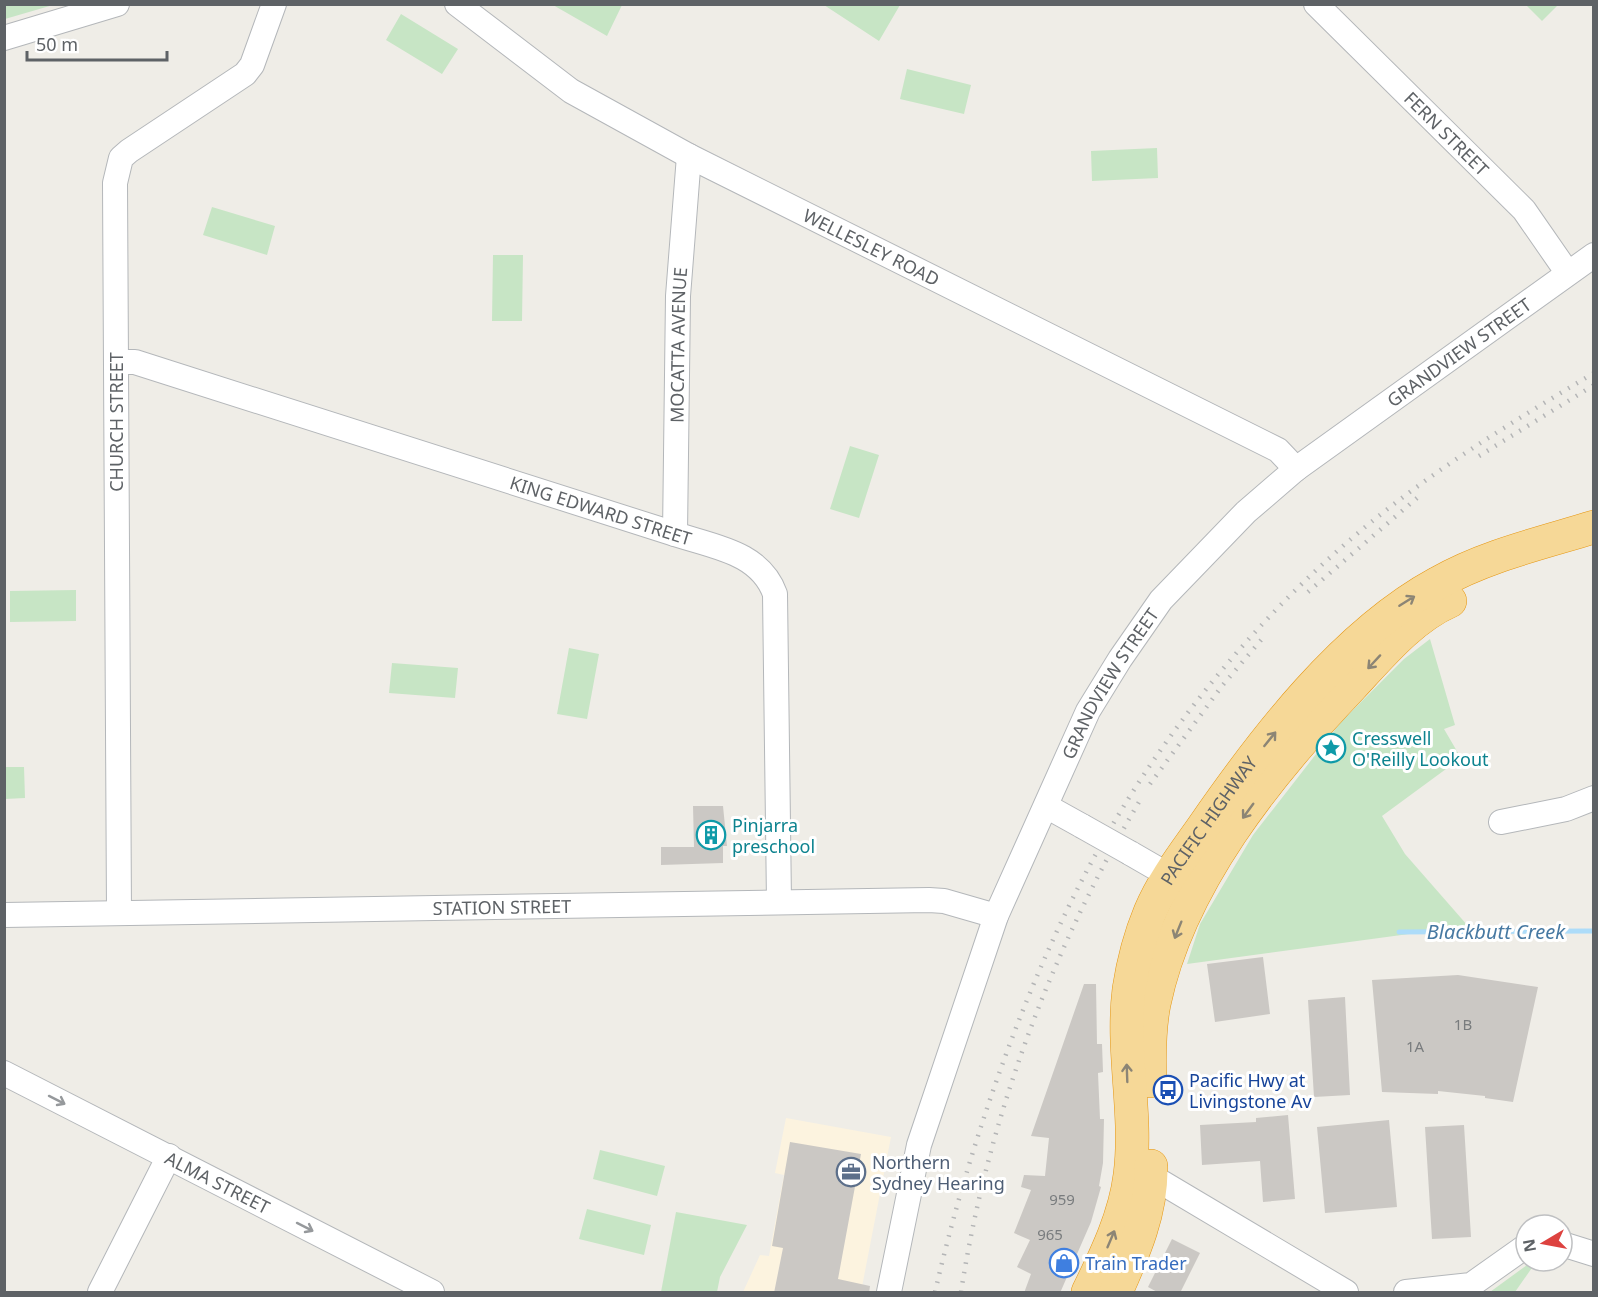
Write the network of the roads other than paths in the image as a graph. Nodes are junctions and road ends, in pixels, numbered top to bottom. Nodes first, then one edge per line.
1 (117, 4) edge
2 (274, 4) edge
3 (457, 4) edge
4 (1316, 4) edge
5 (4, 38) edge
6 (689, 156) junction
7 (1593, 255) edge
8 (1568, 272) junction
9 (116, 362) junction
10 (1296, 469) junction
11 (1593, 527) edge
12 (675, 534) junction
13 (1593, 548) edge
14 (1593, 798) edge
15 (1046, 806) junction
16 (1501, 822) dead end
17 (1183, 883) junction
18 (778, 902) junction
19 (119, 913) junction
20 (4, 915) edge
21 (996, 916) junction
22 (4, 1073) edge
23 (169, 1156) junction
24 (1141, 1175) junction
25 (1574, 1248) edge
26 (1593, 1254) edge
27 (1514, 1255) edge
28 (1336, 1290) edge
29 (424, 1291) edge
30 (100, 1293) edge
31 (889, 1293) edge
32 (1088, 1293) edge
33 (1116, 1293) edge
34 (1406, 1293) edge

1 - 5 street
2 - 9 street, CHURCH STREET
3 - 6 street, WELLESLEY ROAD
4 - 8 street, FERN STREET
6 - 10 street, WELLESLEY ROAD
6 - 12 street, MOCATTA AVENUE
7 - 8 street, GRANDVIEW STREET
8 - 10 street, GRANDVIEW STREET
9 - 12 street, KING EDWARD STREET
9 - 19 street, CHURCH STREET
10 - 15 street, GRANDVIEW STREET
17 -> 11 highway, PACIFIC HIGHWAY
12 - 18 street, KING EDWARD STREET
13 -> 17 highway, PACIFIC HIGHWAY
14 - 16 street
15 - 17 street, bridge
15 - 21 street, GRANDVIEW STREET
17 - 24 highway, PACIFIC HIGHWAY
18 - 19 street, STATION STREET
18 - 21 street, STATION STREET
19 - 20 street, STATION STREET
21 - 31 street, GRANDVIEW STREET
22 -> 23 street, ALMA STREET
23 -> 29 street, ALMA STREET
23 - 30 street
24 - 28 street
32 -> 24 highway, PACIFIC HIGHWAY
24 - 33 highway, PACIFIC HIGHWAY
25 - 26 street
27 - 34 street

